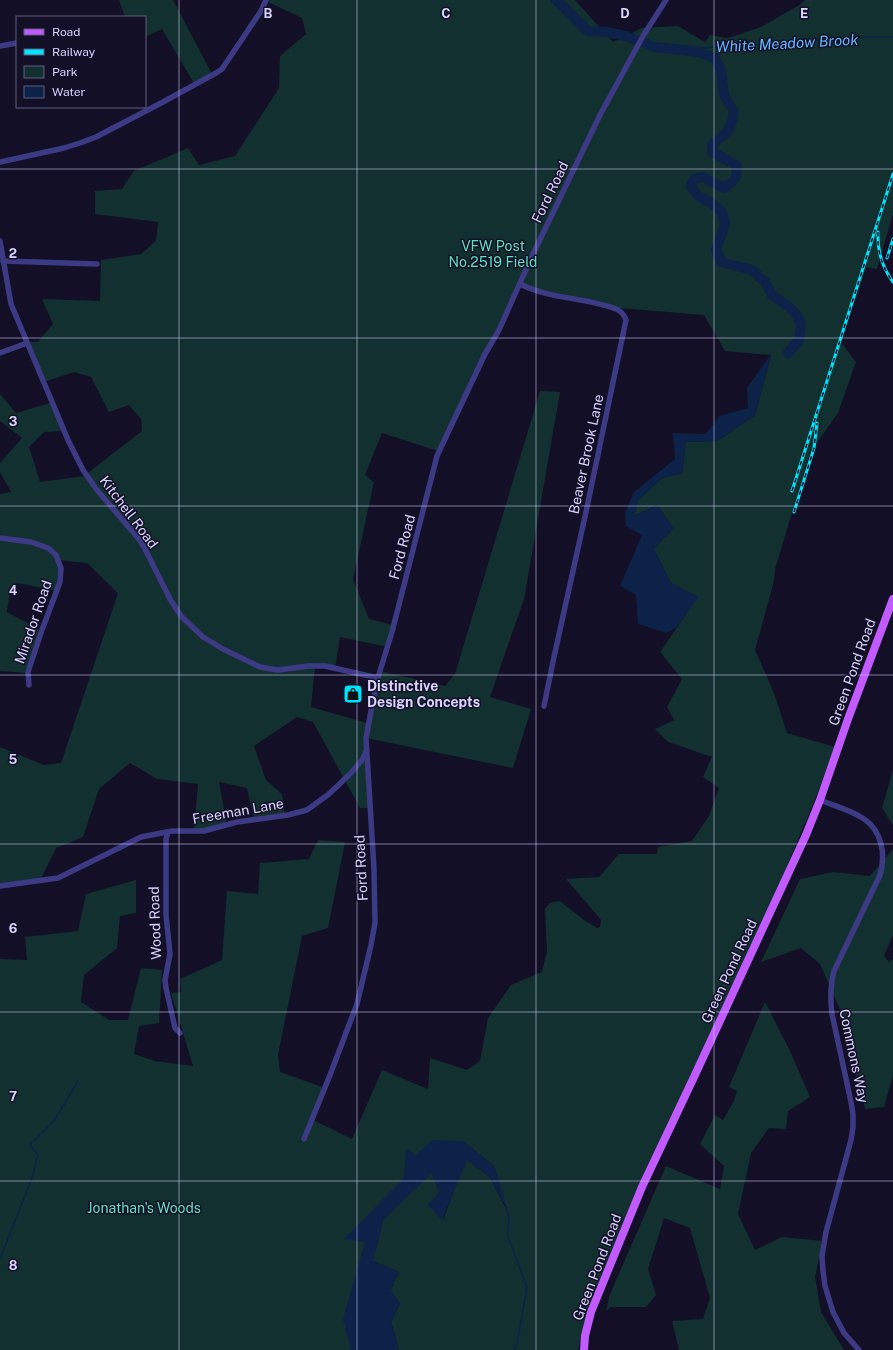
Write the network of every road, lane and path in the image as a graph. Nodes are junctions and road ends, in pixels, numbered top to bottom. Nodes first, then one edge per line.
1 (266, 0) edge
2 (666, 0) edge
3 (16, 43) edge
4 (0, 46) edge
5 (0, 162) edge
6 (0, 241) edge
7 (3, 261) junction
8 (98, 264) dead end
9 (520, 284) junction
10 (27, 343) junction
11 (0, 353) edge
12 (0, 538) edge
13 (893, 599) edge
14 (378, 678) junction
15 (29, 685) dead end
16 (544, 706) dead end
17 (367, 749) junction
18 (820, 800) junction
19 (168, 832) junction
20 (0, 886) edge
21 (180, 1033) dead end
22 (304, 1139) dead end
23 (584, 1350) edge
24 (858, 1350) edge

1 - 5 street
2 - 9 street, Ford Road
3 - 4 street
6 - 7 street, Kitchell Road
7 - 8 street
7 - 10 street, Kitchell Road
9 - 14 street, Ford Road
9 - 16 street, Beaver Brook Lane
10 - 11 street
10 - 14 street, Kitchell Road
12 - 15 street, Mirador Road
13 - 18 main road, Green Pond Road
14 - 17 street, Ford Road
17 - 19 street, Freeman Lane
17 - 22 street, Ford Road
18 - 23 main road, Green Pond Road
18 - 24 street, Commons Way
19 - 20 street, Freeman Lane
19 - 21 street, Wood Road

